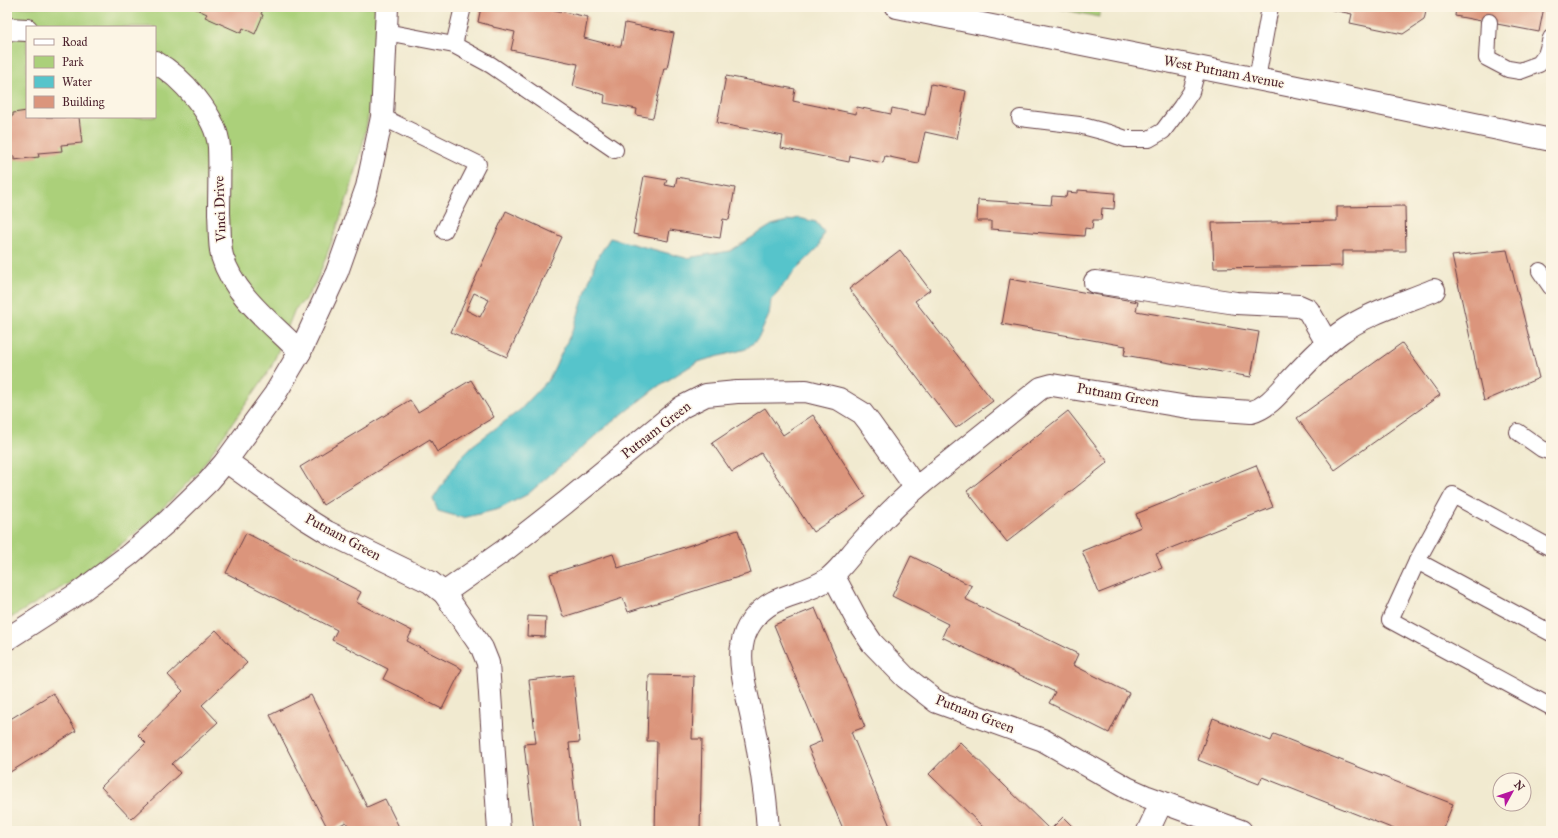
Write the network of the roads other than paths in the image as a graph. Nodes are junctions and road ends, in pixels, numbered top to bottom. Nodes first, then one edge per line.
1 (387, 7) edge
2 (463, 7) edge
3 (896, 7) edge
4 (1270, 7) edge
5 (1489, 22) dead end
6 (7, 29) edge
7 (26, 30) edge
8 (386, 32) junction
9 (1551, 38) edge
10 (454, 45) junction
11 (156, 62) edge
12 (1198, 67) junction
13 (1257, 79) junction
14 (382, 117) junction
15 (1020, 118) dead end
16 (1551, 140) edge
17 (615, 150) dead end
18 (444, 231) dead end
19 (1540, 271) dead end
20 (1095, 282) dead end
21 (1551, 288) edge
22 (1434, 290) dead end
23 (1327, 343) junction
24 (300, 352) junction
25 (1518, 432) dead end
26 (1551, 452) edge
27 (226, 461) junction
28 (916, 488) junction
29 (1551, 548) edge
30 (1417, 561) junction
31 (833, 575) junction
32 (444, 592) junction
33 (1551, 633) edge
34 (7, 639) edge
35 (1551, 707) edge
36 (1161, 803) junction
37 (499, 831) edge
38 (768, 831) edge
39 (1148, 831) edge
40 (1241, 831) edge

1 - 8 street
2 - 10 lane
3 - 12 street, West Putnam Avenue
4 - 13 lane
5 - 9 lane
6 - 7 street
8 - 10 lane
8 - 14 street
10 - 17 lane
11 - 24 street, Vinci Drive
12 - 13 street, West Putnam Avenue
12 - 15 lane
13 - 16 street, West Putnam Avenue
14 - 18 lane
14 - 24 street
19 - 21 lane
20 - 23 street
22 - 23 street, Putnam Green
23 - 28 street, Putnam Green
24 - 27 street
25 - 26 lane
27 - 32 street, Putnam Green
27 - 34 street
28 - 31 street, Putnam Green
28 - 32 street, Putnam Green
29 - 30 lane
30 - 33 lane
30 - 35 lane
31 - 36 street, Putnam Green
31 - 38 street, Putnam Green
32 - 37 street, Putnam Green
36 - 39 street
36 - 40 street, Putnam Green

